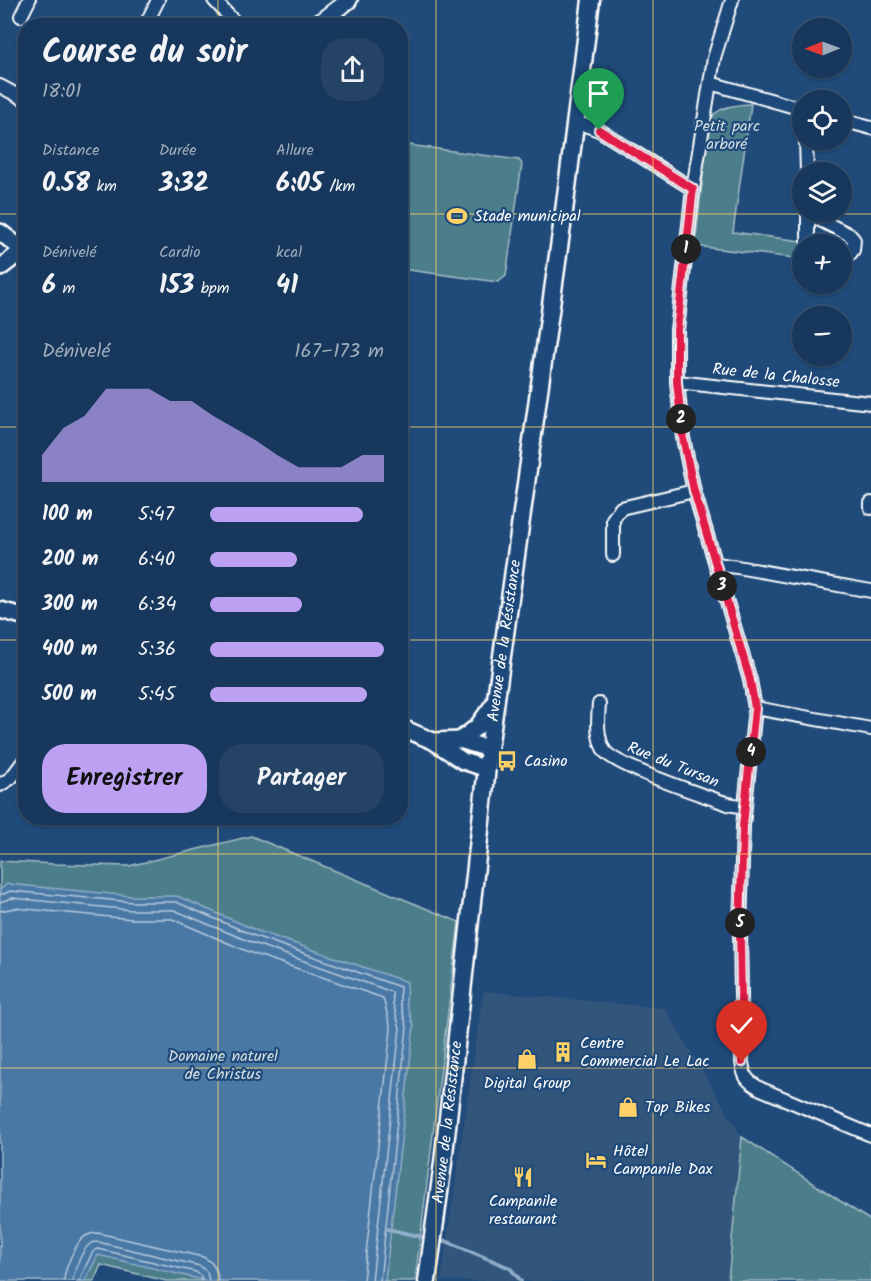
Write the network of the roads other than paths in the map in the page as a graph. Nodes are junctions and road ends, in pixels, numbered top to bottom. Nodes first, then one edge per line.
1 (29, 0) edge
2 (158, 0) edge
3 (214, 0) edge
4 (349, 0) edge
5 (591, 0) edge
6 (732, 0) edge
7 (21, 16) dead end
8 (149, 18) edge
9 (231, 18) edge
10 (325, 18) edge
11 (710, 83) junction
12 (0, 86) edge
13 (18, 96) edge
14 (792, 106) edge
15 (852, 123) edge
16 (575, 124) junction
17 (871, 128) edge
18 (693, 189) junction
19 (825, 222) edge
20 (0, 232) edge
21 (848, 234) edge
22 (18, 245) edge
23 (18, 254) edge
24 (0, 268) edge
25 (677, 382) junction
26 (871, 403) edge
27 (694, 491) junction
28 (871, 503) edge
29 (871, 508) edge
30 (613, 555) dead end
31 (716, 564) junction
32 (871, 591) edge
33 (0, 609) edge
34 (18, 615) edge
35 (496, 701) junction
36 (599, 704) dead end
37 (755, 708) junction
38 (871, 729) edge
39 (408, 730) edge
40 (460, 740) junction
41 (433, 741) junction
42 (489, 749) junction
43 (18, 769) edge
44 (487, 769) junction
45 (0, 785) edge
46 (744, 807) junction
47 (871, 1135) edge
48 (427, 1281) edge

1 - 7 street
2 - 8 street
3 - 9 street
4 - 10 street
5 - 16 main road, Avenue de la Résistance
6 - 11 street
11 - 14 street
11 - 18 street
12 - 13 street
15 - 17 street
16 - 18 street
16 - 35 main road, Avenue de la Résistance
18 - 25 street
19 - 21 street
20 - 22 street
23 - 24 street
25 - 26 street, Rue de la Chalosse
25 - 27 street
27 - 30 street
27 - 31 street
28 - 29 street
31 - 32 street
31 - 37 street
33 - 34 street
35 - 40 street
35 - 42 main road, Avenue de la Résistance
36 - 46 street, Rue du Tursan
37 - 38 street
37 - 46 street
39 - 41 street
40 - 41 street
40 - 42 street
41 - 44 street
42 - 44 main road, Avenue de la Résistance
43 - 45 street
44 - 48 main road, Avenue de la Résistance
46 - 47 street

